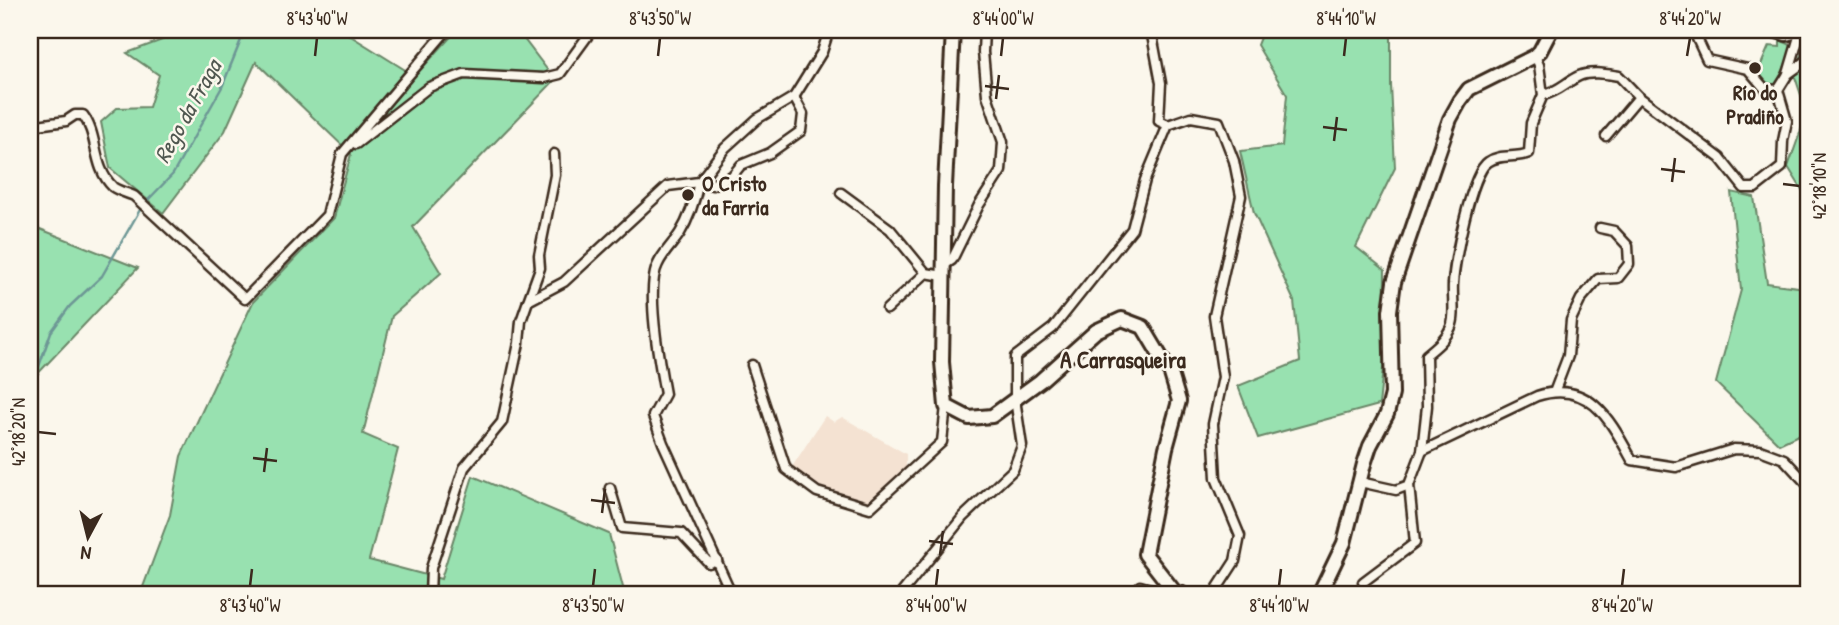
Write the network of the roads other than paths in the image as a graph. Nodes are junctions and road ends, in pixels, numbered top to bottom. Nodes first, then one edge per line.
1 (447, 30) edge
2 (592, 30) edge
3 (829, 30) edge
4 (953, 30) edge
5 (984, 30) edge
6 (1151, 30) edge
7 (1550, 30) edge
8 (1693, 30) edge
9 (1773, 30) edge
10 (1801, 30) edge
11 (1535, 56) junction
12 (1809, 59) edge
13 (1788, 74) junction
14 (1778, 90) junction
15 (1543, 95) junction
16 (794, 97) junction
17 (1639, 97) junction
18 (1168, 125) junction
19 (30, 126) edge
20 (1606, 136) dead end
21 (342, 154) junction
22 (554, 154) dead end
23 (699, 182) junction
24 (841, 194) dead end
25 (1600, 228) dead end
26 (943, 271) junction
27 (926, 273) junction
28 (528, 301) junction
29 (887, 309) dead end
30 (752, 365) dead end
31 (1555, 390) junction
32 (1015, 399) junction
33 (946, 406) junction
34 (1422, 451) junction
35 (1360, 482) junction
36 (1409, 485) junction
37 (1809, 486) edge
38 (610, 488) dead end
39 (717, 559) junction
40 (1363, 582) dead end
41 (1179, 594) edge
42 (430, 595) edge
43 (732, 595) edge
44 (900, 595) edge
45 (1138, 595) edge
46 (1162, 595) edge
47 (1213, 595) edge
48 (1319, 595) edge

1 - 21 street
2 - 21 street
3 - 16 street
4 - 26 street
5 - 26 street
6 - 18 street
7 - 11 street
8 - 14 street
9 - 10 street
10 - 13 street
11 - 15 street
11 - 35 street
12 - 13 street
13 - 14 street
14 - 17 street
15 - 17 street
15 - 34 street
16 - 23 street
16 - 23 street
17 - 20 street
18 - 32 street
18 - 47 street
19 - 21 street
22 - 28 street
23 - 28 street
23 - 39 street
24 - 27 street
25 - 31 street
26 - 27 street
26 - 33 street
27 - 29 street
28 - 42 street
30 - 33 street
31 - 34 street
31 - 37 street
32 - 33 street
32 - 41 street
32 - 44 street
34 - 36 street
35 - 36 street
35 - 48 street
36 - 40 street
38 - 39 street
39 - 43 street
45 - 46 street

